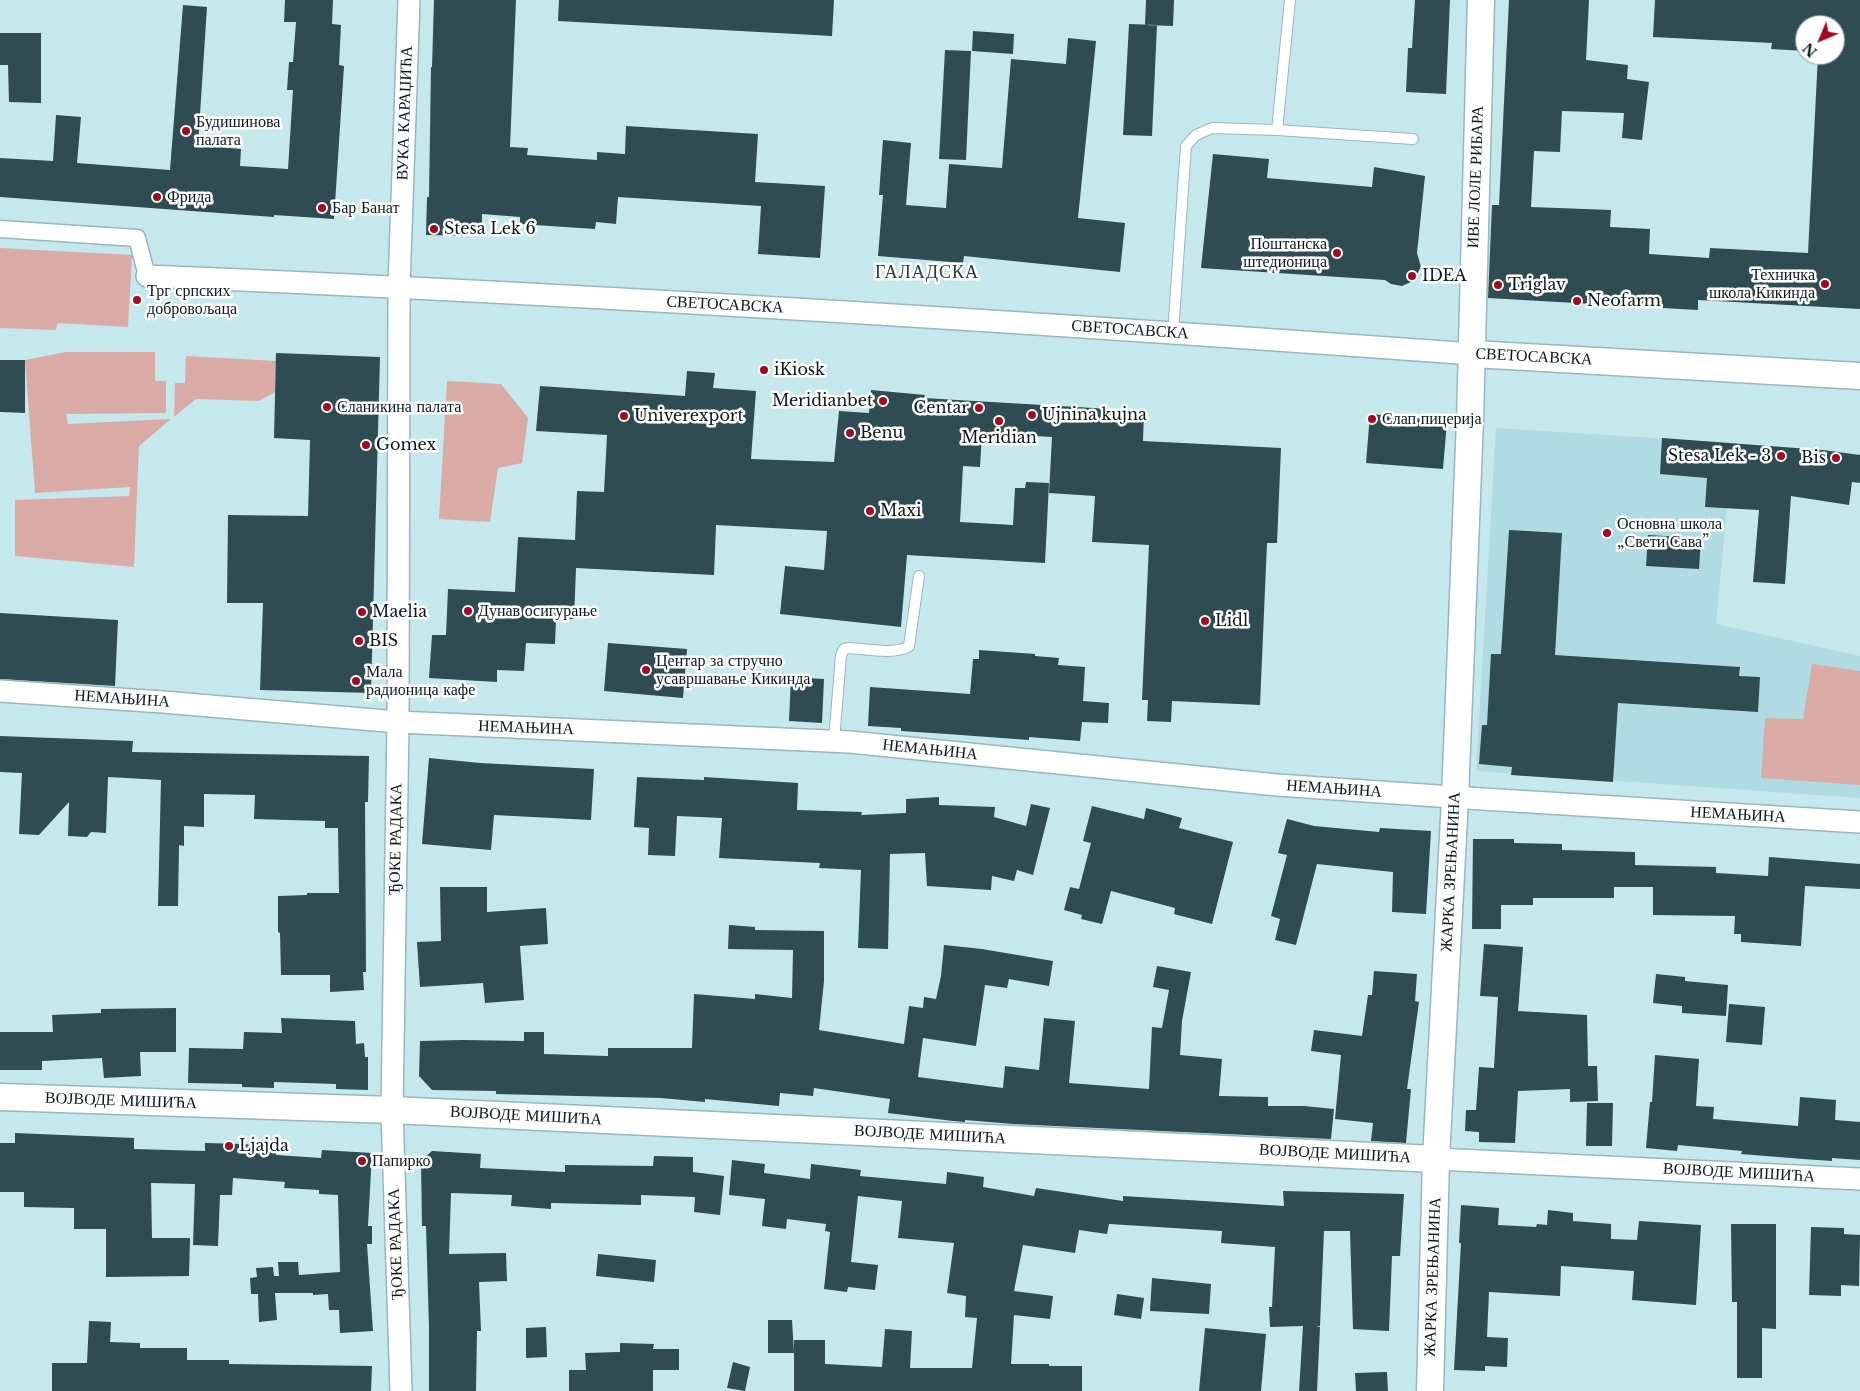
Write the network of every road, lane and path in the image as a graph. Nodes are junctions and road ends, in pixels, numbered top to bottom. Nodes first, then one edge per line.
1 (409, 0) edge
2 (1290, 0) edge
3 (1481, 0) edge
4 (1278, 130) junction
5 (1413, 139) dead end
6 (0, 229) edge
7 (147, 276) joint
8 (399, 286) junction
9 (1173, 333) junction
10 (1472, 354) junction
11 (1860, 376) edge
12 (919, 576) dead end
13 (0, 691) edge
14 (398, 722) junction
15 (834, 741) junction
16 (1455, 798) junction
17 (1860, 822) edge
18 (0, 1097) edge
19 (392, 1110) junction
20 (1436, 1159) junction
21 (1860, 1179) edge
22 (400, 1391) edge
23 (1430, 1391) edge

1 - 8 street, ВУКА КАРАЏИЋА
2 - 4 lane
3 - 10 street, ИВЕ ЛОЛЕ РИБАРА
4 - 5 lane
4 - 9 lane
6 - 7 street
7 - 8 street
8 - 9 street, СВЕТОСАВСКА
8 - 14 street, ЂОКЕ РАДАКА
9 - 10 street, СВЕТОСАВСКА
10 - 11 street, СВЕТОСАВСКА
10 - 16 street, ЖАРКА ЗРЕЊАНИНА
12 - 15 lane
13 - 14 street, НЕМАЊИНА
14 - 15 street, НЕМАЊИНА
14 - 19 street, ЂОКЕ РАДАКА
15 - 16 street, НЕМАЊИНА
16 - 17 street, НЕМАЊИНА
16 - 20 street, ЖАРКА ЗРЕЊАНИНА
18 - 19 street, ВОЈВОДЕ МИШИЋА
19 - 20 street, ВОЈВОДЕ МИШИЋА
19 - 22 street, ЂОКЕ РАДАКА
20 - 21 street, ВОЈВОДЕ МИШИЋА
20 - 23 street, ЖАРКА ЗРЕЊАНИНА

